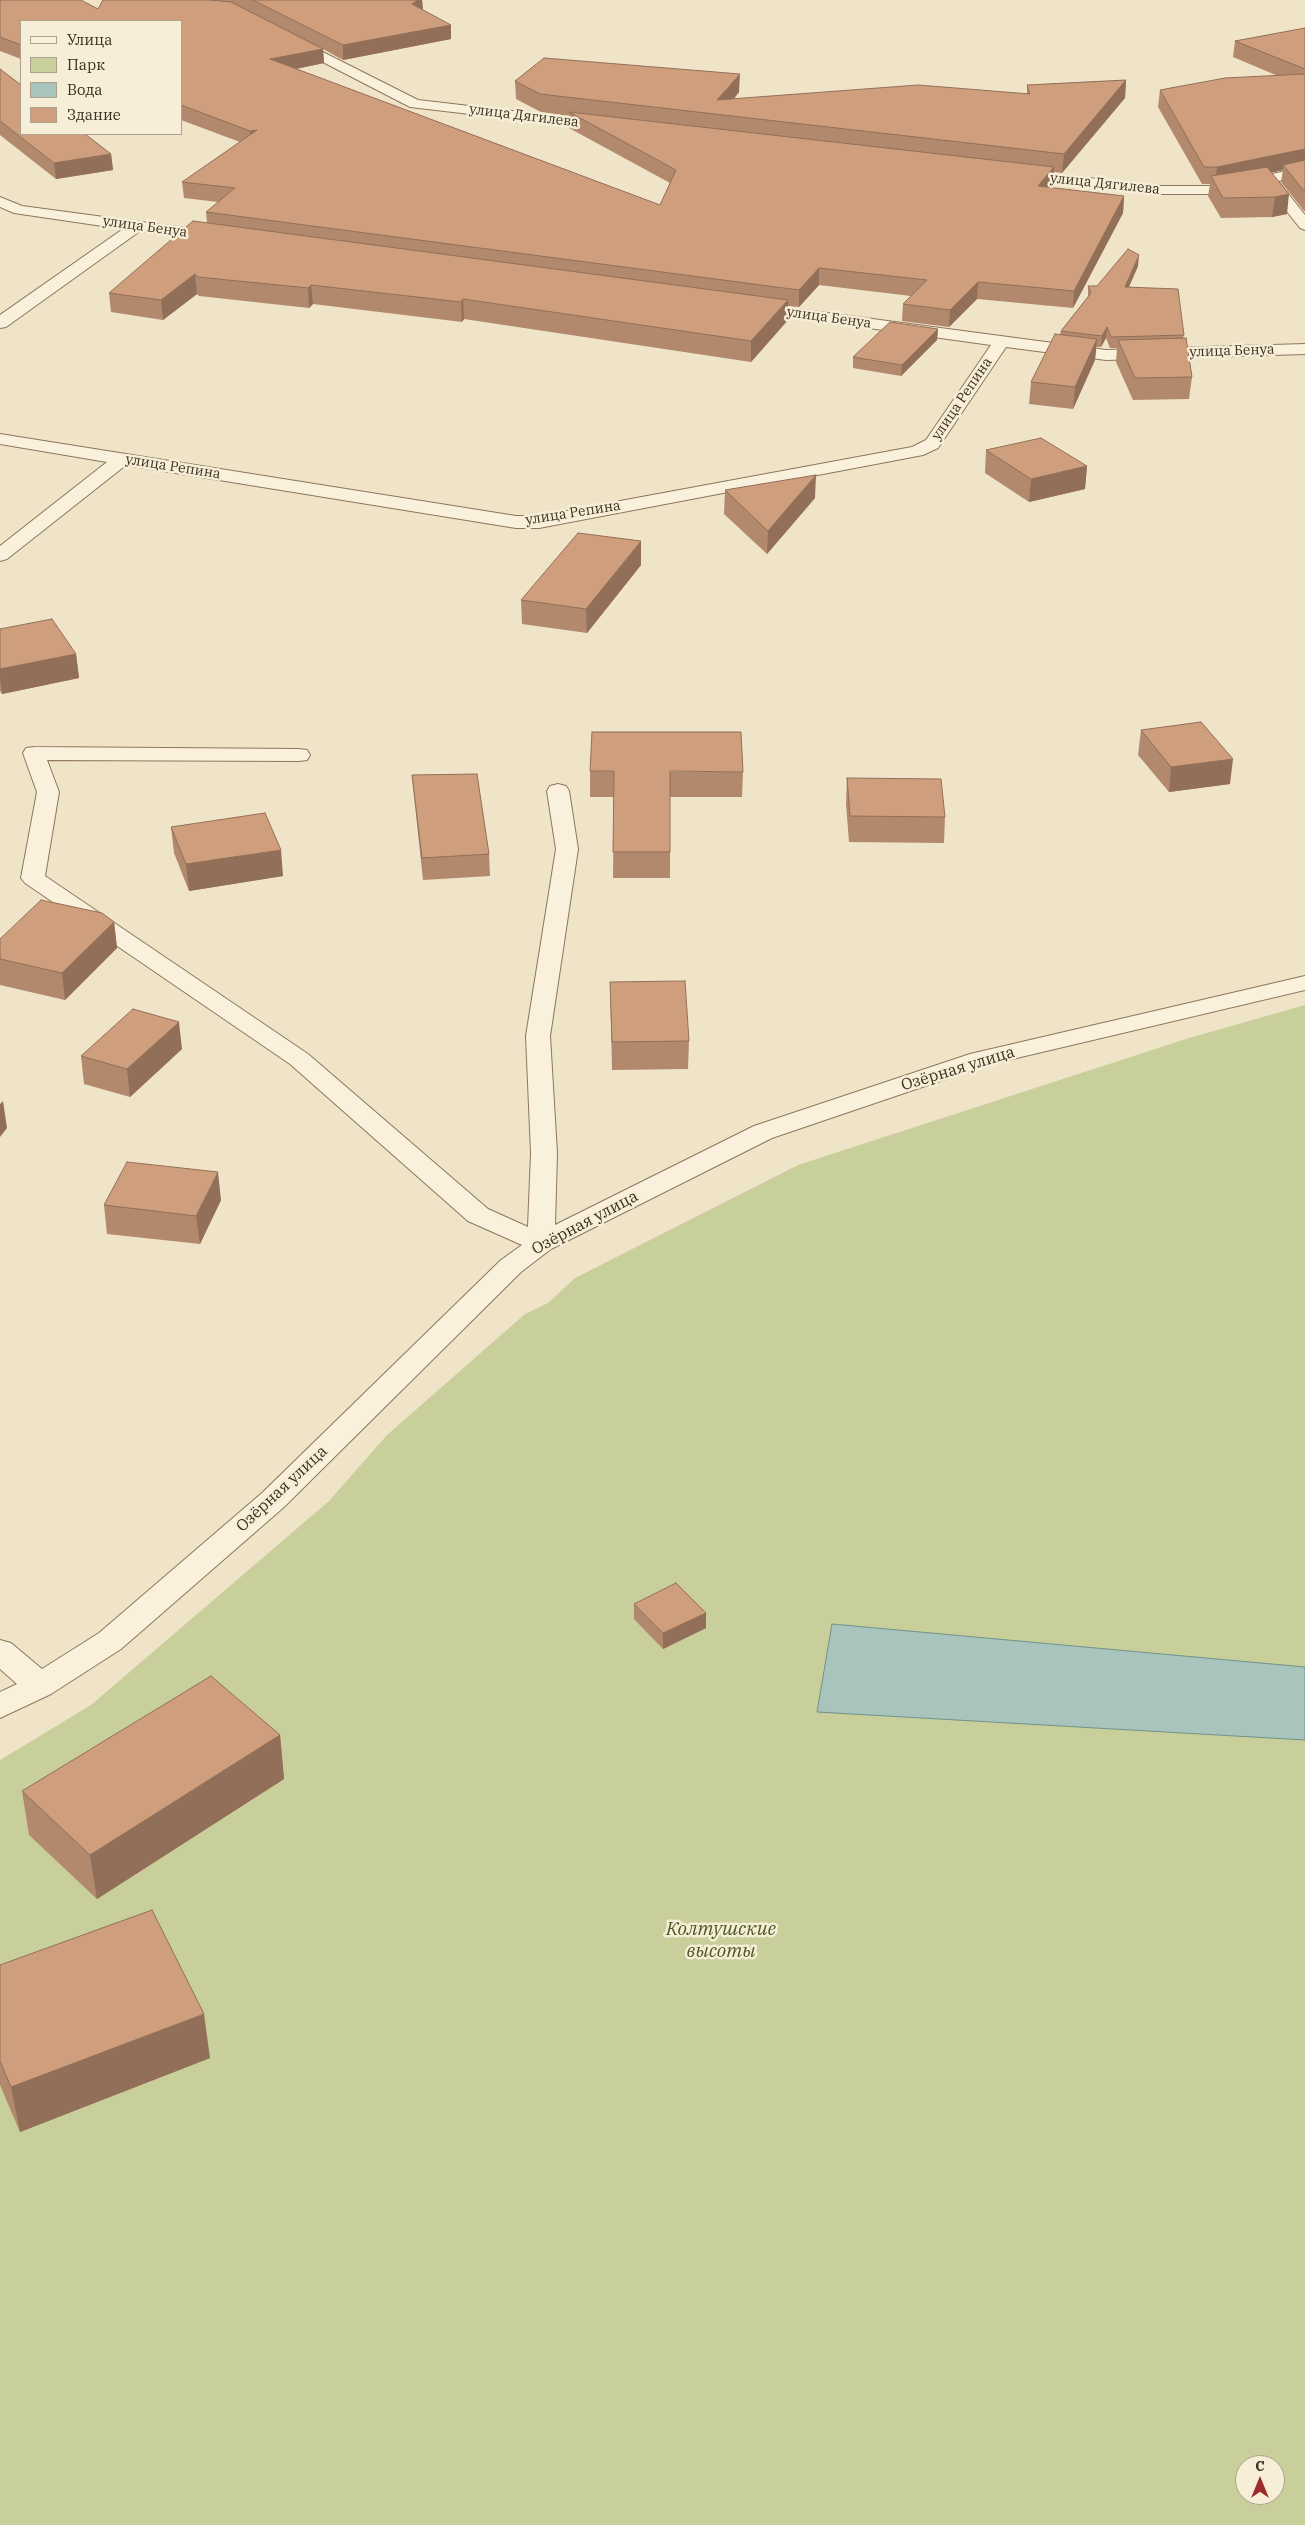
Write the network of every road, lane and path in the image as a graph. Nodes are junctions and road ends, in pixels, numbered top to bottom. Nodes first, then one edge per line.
1 (276, 33) edge
2 (621, 128) edge
3 (1305, 171) edge
4 (1004, 172) edge
5 (1270, 179) junction
6 (0, 202) edge
7 (1305, 225) edge
8 (137, 226) junction
9 (234, 239) edge
10 (735, 306) edge
11 (0, 323) edge
12 (1002, 341) junction
13 (1305, 349) edge
14 (0, 439) edge
15 (122, 459) junction
16 (0, 555) edge
17 (299, 755) dead end
18 (558, 791) dead end
19 (1305, 983) edge
20 (541, 1243) junction
21 (0, 1651) edge
22 (40, 1686) junction
23 (0, 1706) edge

1 - 2 street, улица Дягилева
3 - 5 street, улица Дягилева
4 - 5 street, улица Дягилева
5 - 7 street
6 - 8 street, улица Бенуа
8 - 9 street, улица Бенуа
8 - 11 street
10 - 12 street, улица Бенуа
12 - 13 street, улица Бенуа
12 - 15 street, улица Репина
14 - 15 street, улица Репина
15 - 16 street
17 - 20 street
18 - 20 street
19 - 20 street, Озёрная улица
20 - 22 street, Озёрная улица
21 - 22 street
22 - 23 street, Озёрная улица

